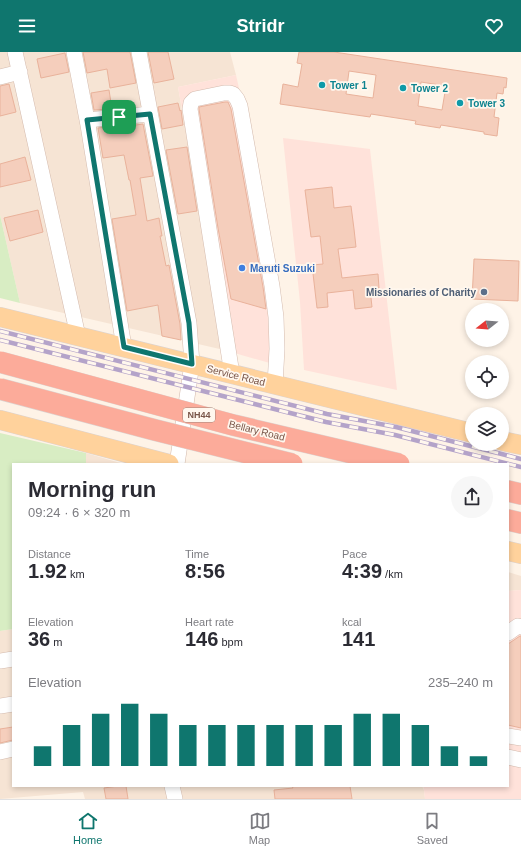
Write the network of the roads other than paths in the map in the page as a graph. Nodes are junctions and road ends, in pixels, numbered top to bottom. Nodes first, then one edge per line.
1 (15, 52) edge
2 (74, 52) edge
3 (139, 52) edge
4 (20, 72) junction
5 (0, 77) edge
6 (150, 114) junction
7 (87, 120) junction
8 (0, 317) edge
9 (78, 336) junction
10 (124, 347) junction
11 (0, 362) edge
12 (192, 364) junction
13 (232, 374) junction
14 (275, 385) junction
15 (0, 389) edge
16 (0, 420) edge
17 (465, 431) edge
18 (509, 443) edge
19 (521, 446) edge
20 (134, 460) edge
21 (160, 463) edge
22 (176, 463) edge
23 (288, 463) edge
24 (395, 463) edge
25 (509, 491) edge
26 (521, 494) edge
27 (509, 520) edge
28 (521, 523) edge
29 (509, 551) edge
30 (521, 554) edge
31 (521, 627) edge
32 (509, 632) edge
33 (12, 660) edge
34 (0, 661) edge
35 (12, 704) edge
36 (0, 706) edge
37 (509, 736) edge
38 (521, 738) edge
39 (12, 749) edge
40 (0, 752) edge
41 (509, 757) edge
42 (521, 760) edge
43 (172, 787) edge
44 (175, 799) edge

1 - 4 street
2 - 7 street
3 - 6 street
4 - 5 street
4 - 9 street
6 - 7 street
6 - 12 street
7 - 10 street
8 - 9 main road, Service Road
9 - 10 main road, Service Road
10 - 12 main road, Service Road
11 - 24 highway, Bellary Road / NH44, bridge
12 - 13 main road, Service Road
12 - 22 street
13 - 14 main road, Service Road
13 - 14 street
14 - 17 main road, Service Road
15 - 23 highway, NH44, bridge
16 - 20 main road
18 - 19 main road
20 - 21 main road
25 - 26 highway
27 - 28 highway
29 - 30 main road
31 - 32 street
33 - 34 street
35 - 36 street
37 - 38 street
39 - 40 street
41 - 42 street
43 - 44 street

